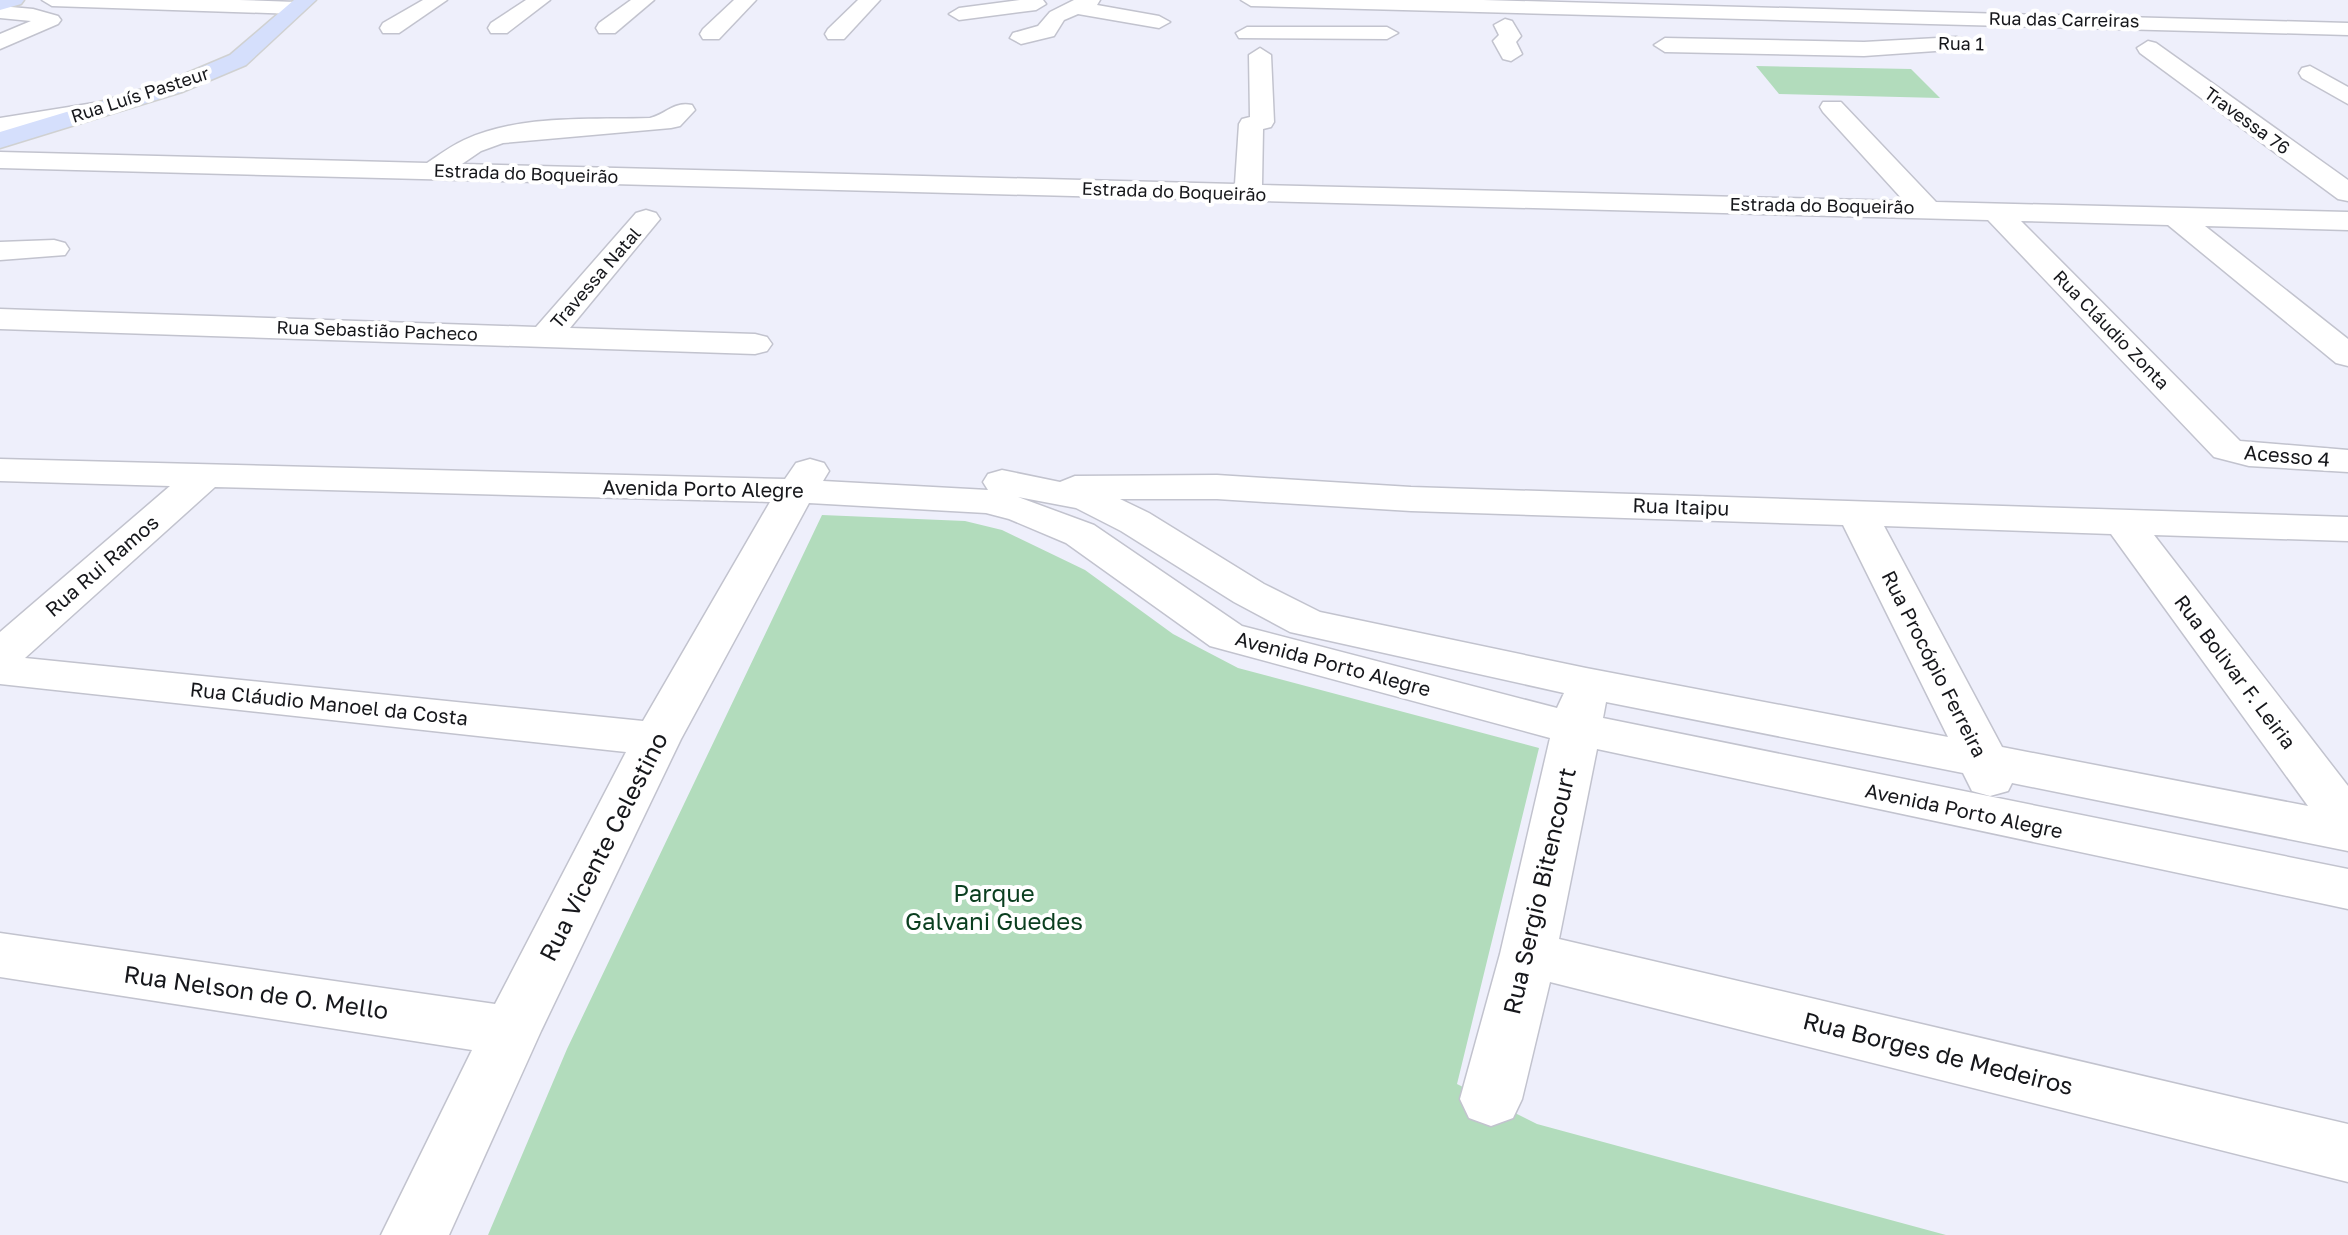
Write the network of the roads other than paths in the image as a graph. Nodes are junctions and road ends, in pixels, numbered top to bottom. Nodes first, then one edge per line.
1 (14, 0) edge
2 (52, 0) edge
3 (437, 0) edge
4 (540, 0) edge
5 (644, 0) edge
6 (746, 0) edge
7 (870, 0) edge
8 (1033, 2) edge
9 (1224, 2) edge
10 (1251, 3) edge
11 (0, 4) edge
12 (301, 4) edge
13 (2226, 6) dead end
14 (1548, 7) junction
15 (1837, 7) edge
16 (1075, 8) edge
17 (1639, 9) junction
18 (0, 12) edge
19 (959, 14) dead end
20 (1355, 19) junction
21 (1159, 22) dead end
22 (391, 28) dead end
23 (499, 28) dead end
24 (607, 28) dead end
25 (2348, 29) edge
26 (711, 34) dead end
27 (836, 34) dead end
28 (2256, 35) junction
29 (1535, 37) dead end
30 (1021, 38) dead end
31 (1508, 38) junction
32 (0, 42) edge
33 (1252, 44) junction
34 (1937, 44) junction
35 (1982, 45) dead end
36 (2185, 48) dead end
37 (2224, 48) dead end
38 (2310, 73) dead end
39 (2348, 97) edge
40 (1832, 107) dead end
41 (94, 110) junction
42 (683, 110) dead end
43 (0, 126) edge
44 (0, 140) edge
45 (0, 160) edge
46 (433, 171) junction
47 (2348, 193) edge
48 (1248, 194) junction
49 (1927, 209) junction
50 (1995, 211) junction
51 (2176, 217) junction
52 (646, 219) dead end
53 (2348, 221) edge
54 (54, 249) dead end
55 (0, 251) edge
56 (0, 319) edge
57 (546, 336) junction
58 (755, 344) dead end
59 (2348, 356) edge
60 (0, 442) edge
61 (2227, 449) joint
62 (2334, 460) edge
63 (341, 469) junction
64 (0, 470) edge
65 (204, 477) junction
66 (804, 480) junction
67 (1217, 487) junction
68 (2348, 492) edge
69 (1033, 499) junction
70 (1857, 513) junction
71 (2122, 520) junction
72 (2348, 529) edge
73 (1174, 546) junction
74 (0, 656) edge
75 (0, 670) edge
76 (1581, 706) junction
77 (657, 739) junction
78 (1984, 760) junction
79 (2002, 819) junction
80 (2348, 823) edge
81 (2348, 832) edge
82 (2348, 889) edge
83 (1528, 954) junction
84 (0, 955) edge
85 (511, 1031) junction
86 (1491, 1099) dead end
87 (2348, 1153) edge
88 (415, 1235) edge

1 - 11 main road
2 - 12 street
3 - 22 street
4 - 23 street
5 - 24 street
6 - 26 street
7 - 27 street
8 - 16 street
8 - 19 street
9 - 10 street, Rua das Carreiras
10 - 20 street, Rua das Carreiras
10 - 33 street
12 - 41 main road, Rua Luís Pasteur
13 - 28 street
14 - 17 street, Rua das Carreiras
14 - 20 street, Rua das Carreiras
14 - 31 street
15 - 17 street, Rua das Carreiras
15 - 28 street, Rua das Carreiras
15 - 34 street
16 - 21 street
16 - 30 street
17 - 34 street, Rua 1
18 - 32 street
20 - 31 street
20 - 33 street
25 - 28 street, Rua das Carreiras
28 - 37 street
29 - 31 street
33 - 48 street
34 - 35 street, Rua 1
36 - 47 street, Travessa 76
38 - 39 street
40 - 49 street
41 - 43 street
41 - 44 main road, Rua Luís Pasteur
42 - 46 street
45 - 46 street, Estrada do Boqueirão
46 - 48 street, Estrada do Boqueirão
48 - 49 street, Estrada do Boqueirão
49 - 50 street, Estrada do Boqueirão
50 - 51 street, Estrada do Boqueirão
50 - 61 street, Rua Cláudio Zonta
51 - 53 street, Estrada do Boqueirão
51 - 59 street
52 - 57 street, Travessa Natal
54 - 55 street
56 - 57 street, Rua Sebastião Pacheco
57 - 58 street, Rua Sebastião Pacheco
60 - 63 street, Avenida Porto Alegre
61 - 62 street, Acesso 4
62 - 68 street
63 - 65 street, Avenida Porto Alegre
63 - 66 street, Avenida Porto Alegre
64 - 65 street, Avenida Porto Alegre
65 - 74 street, Rua Rui Ramos
66 - 69 street, Avenida Porto Alegre
66 - 77 street, Rua Vicente Celestino
67 - 69 street, Rua Itaipu
67 - 70 street, Rua Itaipu
67 - 73 street
69 - 73 street, Avenida Porto Alegre
69 - 76 street, Avenida Porto Alegre
70 - 71 street, Rua Itaipu
70 - 78 street, Rua Procópio Ferreira
71 - 72 street, Rua Itaipu
71 - 80 street, Rua Bolivar F. Leiria
73 - 76 street, Avenida Porto Alegre
75 - 77 street, Rua Cláudio Manoel da Costa
76 - 78 street, Avenida Porto Alegre
76 - 79 street, Avenida Porto Alegre
76 - 83 street, Rua Sergio Bitencourt
77 - 85 street, Rua Vicente Celestino
78 - 79 street, Rua Procópio Ferreira
78 - 81 street, Avenida Porto Alegre
79 - 82 street, Avenida Porto Alegre
83 - 86 street, Rua Sergio Bitencourt
83 - 87 street, Rua Borges de Medeiros
84 - 85 street, Rua Nelson de O. Mello
85 - 88 street, Rua Vicente Celestino

